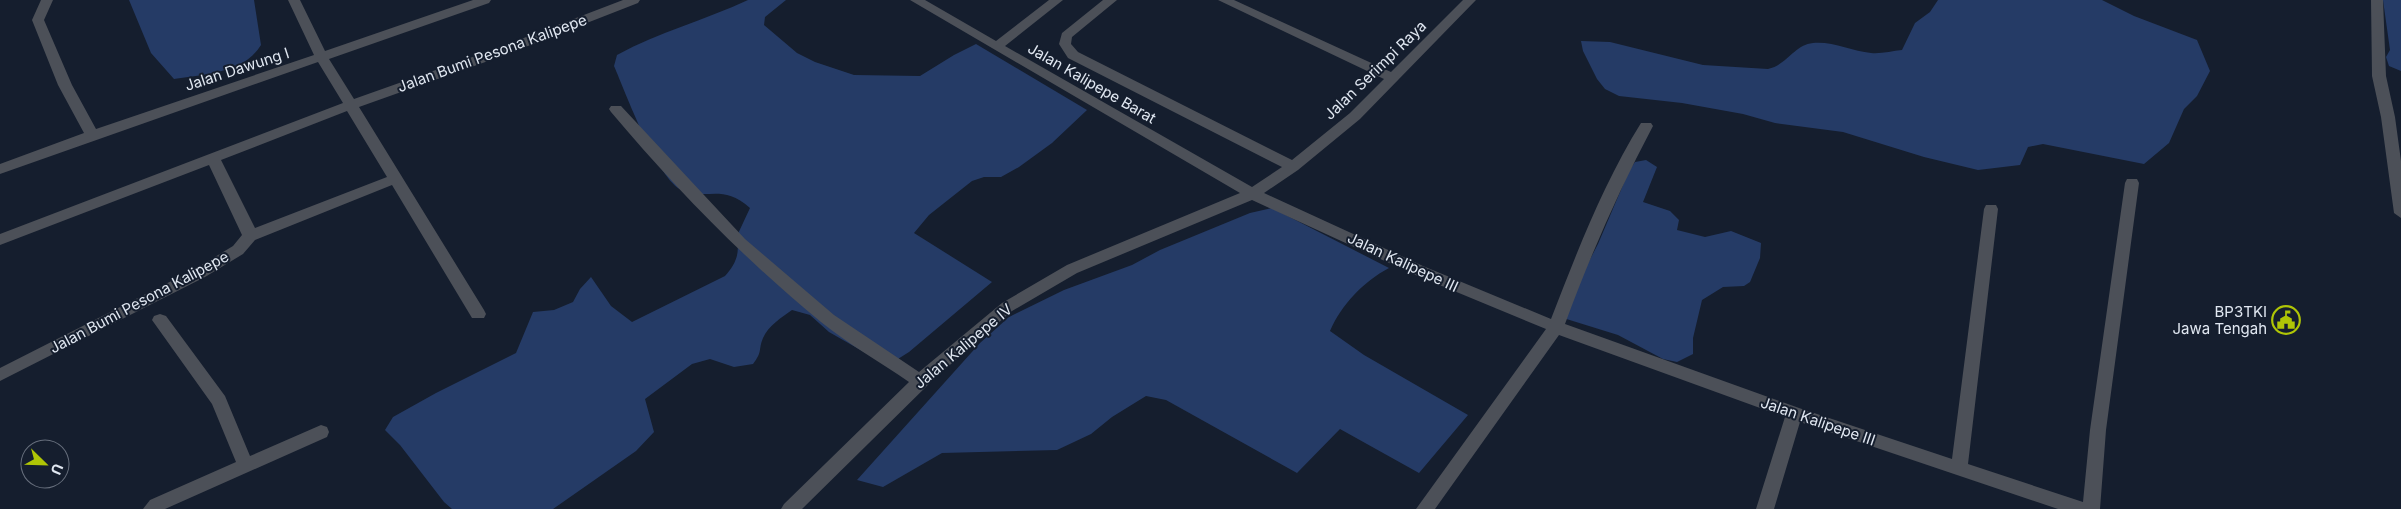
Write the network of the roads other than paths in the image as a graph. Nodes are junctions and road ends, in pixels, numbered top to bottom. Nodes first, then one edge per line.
1 (46, 0) edge
2 (294, 0) edge
3 (485, 0) edge
4 (634, 0) edge
5 (916, 0) edge
6 (1057, 0) edge
7 (1111, 0) edge
8 (1224, 0) edge
9 (1470, 0) edge
10 (2376, 0) edge
11 (996, 47) junction
12 (322, 58) junction
13 (1392, 77) junction
14 (350, 105) junction
15 (616, 109) dead end
16 (1646, 126) dead end
17 (92, 135) junction
18 (213, 158) junction
19 (1293, 167) junction
20 (0, 169) edge
21 (396, 178) junction
22 (2132, 183) dead end
23 (1252, 194) junction
24 (1991, 209) dead end
25 (2401, 214) edge
26 (250, 236) junction
27 (0, 240) edge
28 (478, 314) dead end
29 (160, 320) dead end
30 (1556, 327) junction
31 (0, 374) edge
32 (920, 382) junction
33 (1794, 413) junction
34 (321, 432) dead end
35 (245, 464) junction
36 (1959, 469) junction
37 (152, 509) edge
38 (790, 509) edge
39 (1425, 509) edge
40 (1765, 509) edge
41 (2081, 509) edge
42 (2091, 509) edge

1 - 17 street
2 - 12 street
3 - 12 street, Jalan Dawung I
4 - 14 street, Jalan Bumi Pesona Kalipepe
5 - 11 street, Jalan Kalipepe Barat
6 - 11 street
7 - 19 street
8 - 13 street
9 - 13 street, Jalan Serimpi Raya
10 - 25 street
11 - 23 street, Jalan Kalipepe Barat
12 - 14 street
12 - 17 street, Jalan Dawung I
13 - 19 street, Jalan Serimpi Raya
14 - 18 street, Jalan Bumi Pesona Kalipepe
14 - 21 street
15 - 32 street
16 - 30 street
17 - 20 street, Jalan Dawung I
18 - 26 street
18 - 27 street, Jalan Bumi Pesona Kalipepe
19 - 23 street, Jalan Serimpi Raya
21 - 26 street
21 - 28 street
22 - 42 street
23 - 30 street, Jalan Kalipepe III
23 - 32 street, Jalan Kalipepe IV
24 - 36 street
26 - 31 street, Jalan Bumi Pesona Kalipepe
29 - 35 street
30 - 33 street, Jalan Kalipepe III
30 - 39 street
32 - 38 street, Jalan Kalipepe IV
33 - 36 street, Jalan Kalipepe III
33 - 40 street
34 - 35 street
35 - 37 street
36 - 41 street, Jalan Kalipepe III

